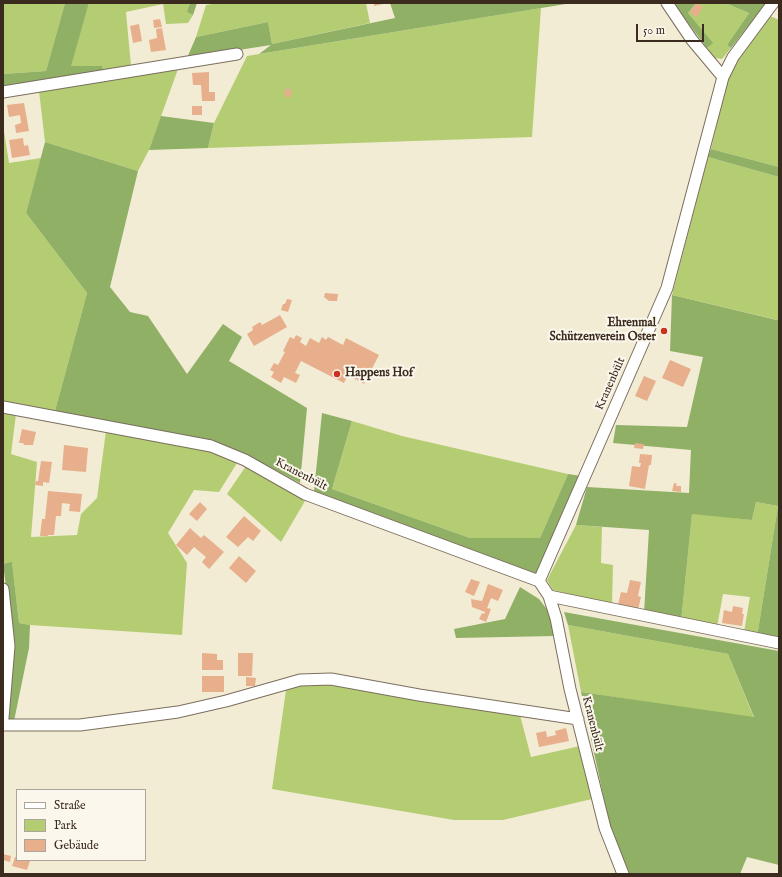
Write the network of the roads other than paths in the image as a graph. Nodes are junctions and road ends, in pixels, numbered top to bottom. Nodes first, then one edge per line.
1 (667, 3) edge
2 (771, 6) edge
3 (779, 14) edge
4 (237, 54) dead end
5 (722, 77) junction
6 (3, 92) edge
7 (3, 407) edge
8 (539, 581) junction
9 (3, 589) edge
10 (548, 596) junction
11 (779, 643) edge
12 (3, 718) edge
13 (578, 719) junction
14 (3, 725) edge
15 (623, 874) edge

1 - 5 street
2 - 3 street
2 - 5 street, Kranenbült
4 - 6 street
5 - 8 street, Kranenbült
7 - 8 street, Kranenbült
8 - 10 street, Kranenbült
9 - 12 street
10 - 11 street
10 - 13 street, Kranenbült
13 - 14 street
13 - 15 street, Kranenbült

